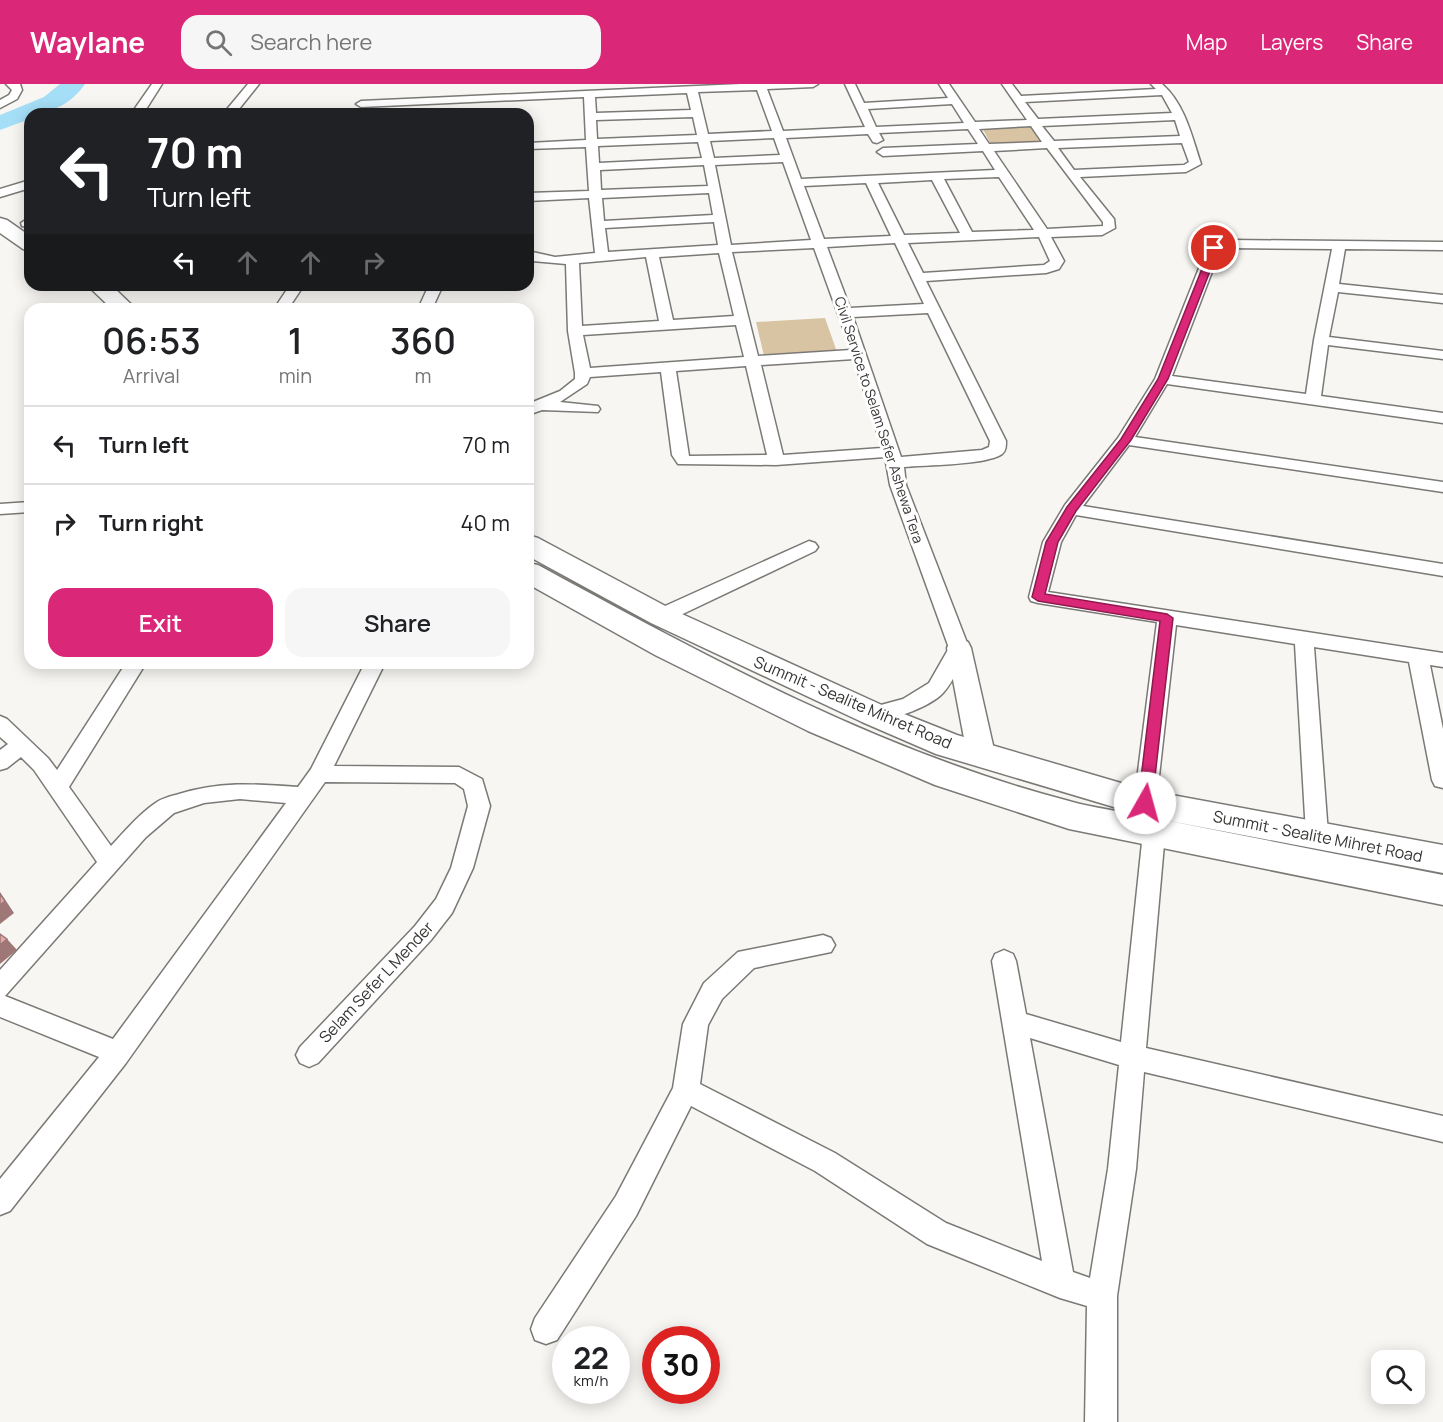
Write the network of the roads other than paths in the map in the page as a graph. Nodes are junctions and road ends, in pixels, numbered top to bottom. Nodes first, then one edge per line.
1 (11, 84) edge
2 (157, 84) edge
3 (254, 84) edge
4 (458, 84) edge
5 (813, 84) edge
6 (850, 84) edge
7 (944, 84) edge
8 (1006, 84) edge
9 (761, 85) edge
10 (683, 88) edge
11 (1161, 88) edge
12 (589, 94) junction
13 (1016, 99) junction
14 (455, 100) junction
15 (424, 101) junction
16 (956, 101) junction
17 (361, 104) edge
18 (0, 105) edge
19 (861, 106) junction
20 (141, 108) edge
21 (234, 108) edge
22 (423, 108) edge
23 (698, 113) junction
24 (1179, 116) junction
25 (589, 117) junction
26 (1032, 121) junction
27 (970, 124) junction
28 (872, 130) junction
29 (777, 134) junction
30 (703, 138) junction
31 (1187, 139) junction
32 (592, 143) junction
33 (1051, 145) junction
34 (534, 146) edge
35 (987, 148) junction
36 (787, 158) junction
37 (708, 162) junction
38 (888, 165) junction
39 (594, 167) junction
40 (1002, 173) junction
41 (1071, 174) junction
42 (936, 176) junction
43 (870, 179) junction
44 (796, 183) junction
45 (24, 186) edge
46 (715, 189) junction
47 (0, 193) edge
48 (595, 194) junction
49 (534, 197) edge
50 (0, 209) edge
51 (719, 218) junction
52 (24, 221) edge
53 (0, 224) edge
54 (599, 225) junction
55 (1044, 235) junction
56 (968, 236) junction
57 (899, 239) junction
58 (24, 241) edge
59 (819, 245) junction
60 (1443, 246) edge
61 (1339, 247) junction
62 (724, 249) junction
63 (652, 253) junction
64 (602, 256) junction
65 (534, 258) edge
66 (572, 259) junction
67 (919, 277) junction
68 (1332, 288) junction
69 (93, 291) edge
70 (1443, 299) edge
71 (114, 303) edge
72 (935, 308) junction
73 (845, 313) junction
74 (741, 320) junction
75 (667, 325) junction
76 (575, 331) junction
77 (1321, 340) junction
78 (860, 354) junction
79 (1443, 356) edge
80 (750, 359) junction
81 (668, 366) junction
82 (582, 377) junction
83 (1163, 379) junction
84 (1313, 401) junction
85 (535, 408) edge
86 (592, 409) junction
87 (1443, 418) edge
88 (601, 426) dead end
89 (1125, 440) junction
90 (892, 457) junction
91 (776, 460) junction
92 (1443, 487) edge
93 (24, 507) edge
94 (0, 509) edge
95 (1071, 509) junction
96 (809, 546) dead end
97 (534, 547) edge
98 (1443, 570) edge
99 (534, 575) edge
100 (661, 616) junction
101 (1167, 618) junction
102 (1304, 639) junction
103 (959, 648) junction
104 (1418, 656) junction
105 (1443, 660) edge
106 (132, 669) edge
107 (372, 669) edge
108 (873, 714) junction
109 (0, 724) edge
110 (21, 745) junction
111 (981, 754) junction
112 (0, 762) edge
113 (319, 774) junction
114 (1443, 780) edge
115 (57, 788) junction
116 (303, 796) junction
117 (1149, 818) junction
118 (1317, 834) junction
119 (1443, 859) edge
120 (110, 863) junction
121 (1443, 890) edge
122 (823, 945) dead end
123 (1004, 961) dead end
124 (0, 987) edge
125 (0, 1005) edge
126 (1014, 1022) junction
127 (118, 1053) junction
128 (309, 1055) dead end
129 (1132, 1057) junction
130 (686, 1090) junction
131 (1443, 1129) edge
132 (0, 1201) edge
133 (1060, 1283) junction
134 (1102, 1296) junction
135 (546, 1329) dead end
136 (1101, 1422) edge

1 - 18 street
2 - 20 street
3 - 21 street
4 - 14 street
5 - 9 street
6 - 19 street
7 - 16 street
8 - 13 street
9 - 10 street
9 - 29 street, Civil Service to Selam Sefer Ashewa Tera
10 - 12 street
10 - 23 street
11 - 13 street
11 - 24 street
12 - 14 street
12 - 25 street
13 - 26 street
14 - 15 street
15 - 17 street
15 - 22 street
16 - 19 street
16 - 27 street
19 - 28 street
23 - 25 street
23 - 30 street
24 - 26 street
24 - 31 street
25 - 32 street
26 - 27 street
26 - 33 street
27 - 28 street
27 - 35 street
28 - 29 street
28 - 38 street
29 - 30 street
29 - 36 street, Civil Service to Selam Sefer Ashewa Tera
30 - 32 street
30 - 37 street
31 - 33 street
31 - 41 street
32 - 34 street
32 - 39 street
33 - 35 street
33 - 41 street
35 - 38 street
35 - 40 street
36 - 37 street
36 - 44 street, Civil Service to Selam Sefer Ashewa Tera
37 - 39 street
37 - 46 street
38 - 42 street
38 - 43 street
39 - 48 street
40 - 42 street
40 - 55 street
41 - 55 street
42 - 56 street
43 - 44 street
43 - 57 street
44 - 59 street, Civil Service to Selam Sefer Ashewa Tera
45 - 47 street
46 - 48 street
46 - 51 street
48 - 49 street
48 - 54 street
50 - 52 main road
51 - 54 street
51 - 62 street
53 - 58 main road
54 - 64 street
55 - 56 street
55 - 67 street
56 - 57 street
57 - 59 street
57 - 67 street
59 - 62 street
59 - 73 street, Civil Service to Selam Sefer Ashewa Tera
60 - 61 street
61 - 68 street
61 - 83 street
62 - 63 street
62 - 74 street
63 - 64 street
63 - 75 street
64 - 66 street
65 - 66 street
66 - 76 street
67 - 72 street
68 - 70 street
68 - 77 street
69 - 71 main road
72 - 73 street
72 - 90 street
73 - 78 street, Civil Service to Selam Sefer Ashewa Tera
74 - 75 street
74 - 80 street
75 - 76 street
76 - 82 street
77 - 79 street
77 - 84 street
78 - 80 street
78 - 90 street, Civil Service to Selam Sefer Ashewa Tera
80 - 81 street
80 - 91 street
81 - 82 street
81 - 91 street
82 - 85 street
82 - 86 street
83 - 84 street
83 - 89 street
84 - 87 street
85 - 86 street
86 - 88 street
89 - 92 street
89 - 95 street
90 - 91 street
90 - 103 street, Civil Service to Selam Sefer Ashewa Tera
93 - 94 street
95 - 98 street
95 - 101 street
96 - 100 street
97 - 100 main road, Summit - Sealite Mihret Road
99 - 117 main road
100 - 108 main road, Summit - Sealite Mihret Road
101 - 102 street
101 - 117 street
102 - 104 street
102 - 118 street
103 - 108 street
103 - 111 street
104 - 105 street
104 - 114 street
106 - 115 street
107 - 113 street
108 - 111 main road, Summit - Sealite Mihret Road
109 - 110 street
110 - 112 street
110 - 115 street
111 - 117 main road, Summit - Sealite Mihret Road
113 - 116 street
113 - 128 street, Selam Sefer L Mender
115 - 120 street
116 - 120 street
116 - 127 street
117 - 118 main road, Summit - Sealite Mihret Road
117 - 121 main road
117 - 129 street
118 - 119 main road, Summit - Sealite Mihret Road
120 - 124 street
122 - 130 street
123 - 126 street
125 - 127 street
126 - 129 street
126 - 133 street
127 - 132 street
129 - 131 street
129 - 134 street
130 - 133 street
130 - 135 street
133 - 134 street
134 - 136 street

